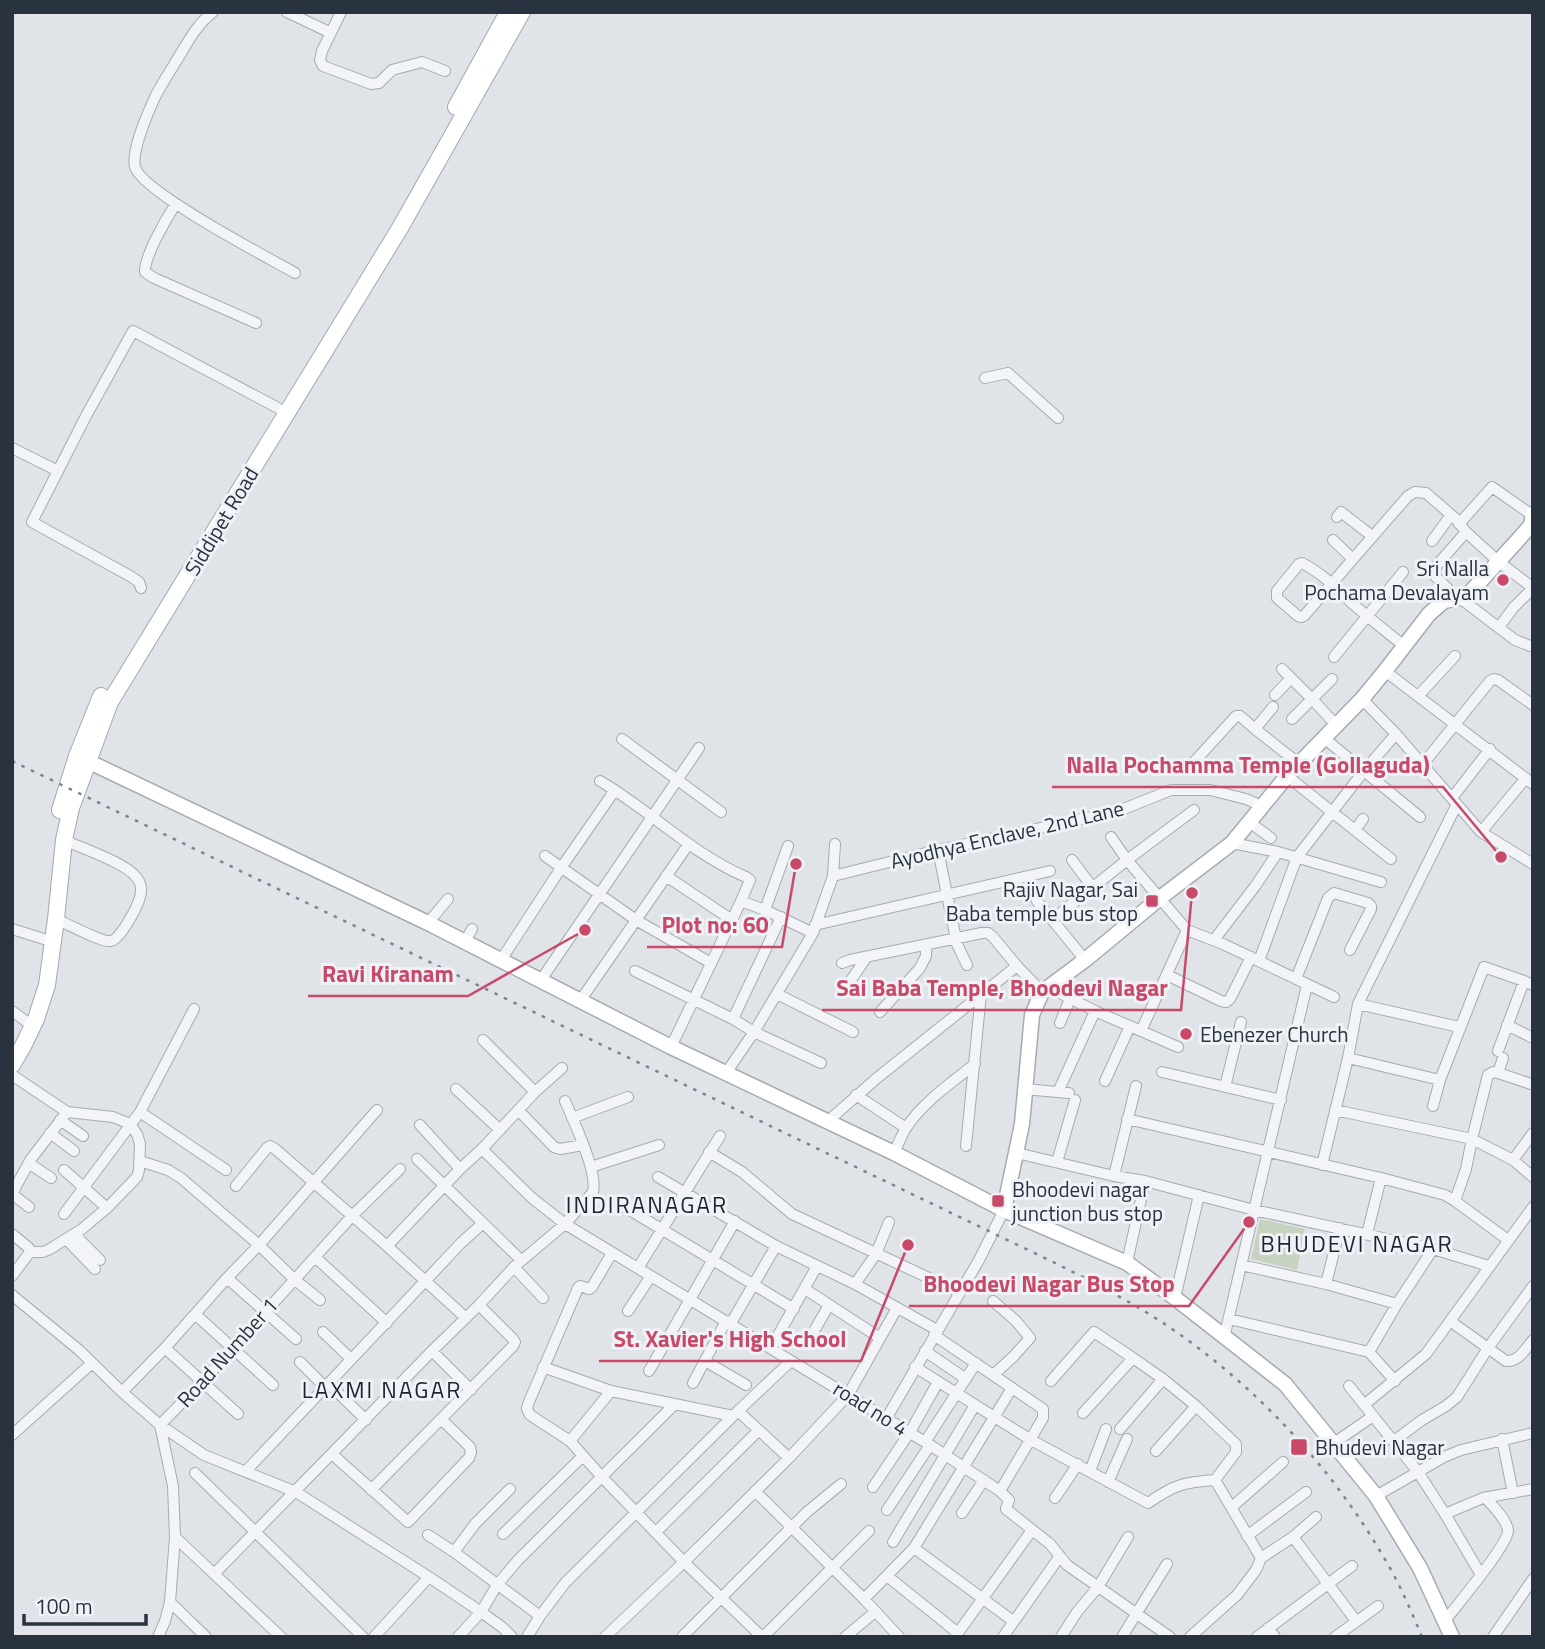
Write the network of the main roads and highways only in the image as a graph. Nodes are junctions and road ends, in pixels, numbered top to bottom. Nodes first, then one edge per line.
1 (508, 12) edge
2 (522, 12) edge
3 (83, 759) junction
4 (12, 1051) edge
5 (12, 1065) edge

1 - 3 main road, Siddipet Road
2 - 3 main road, Siddipet Road
3 - 4 main road, Siddipet Road
3 - 5 main road, Siddipet Road

